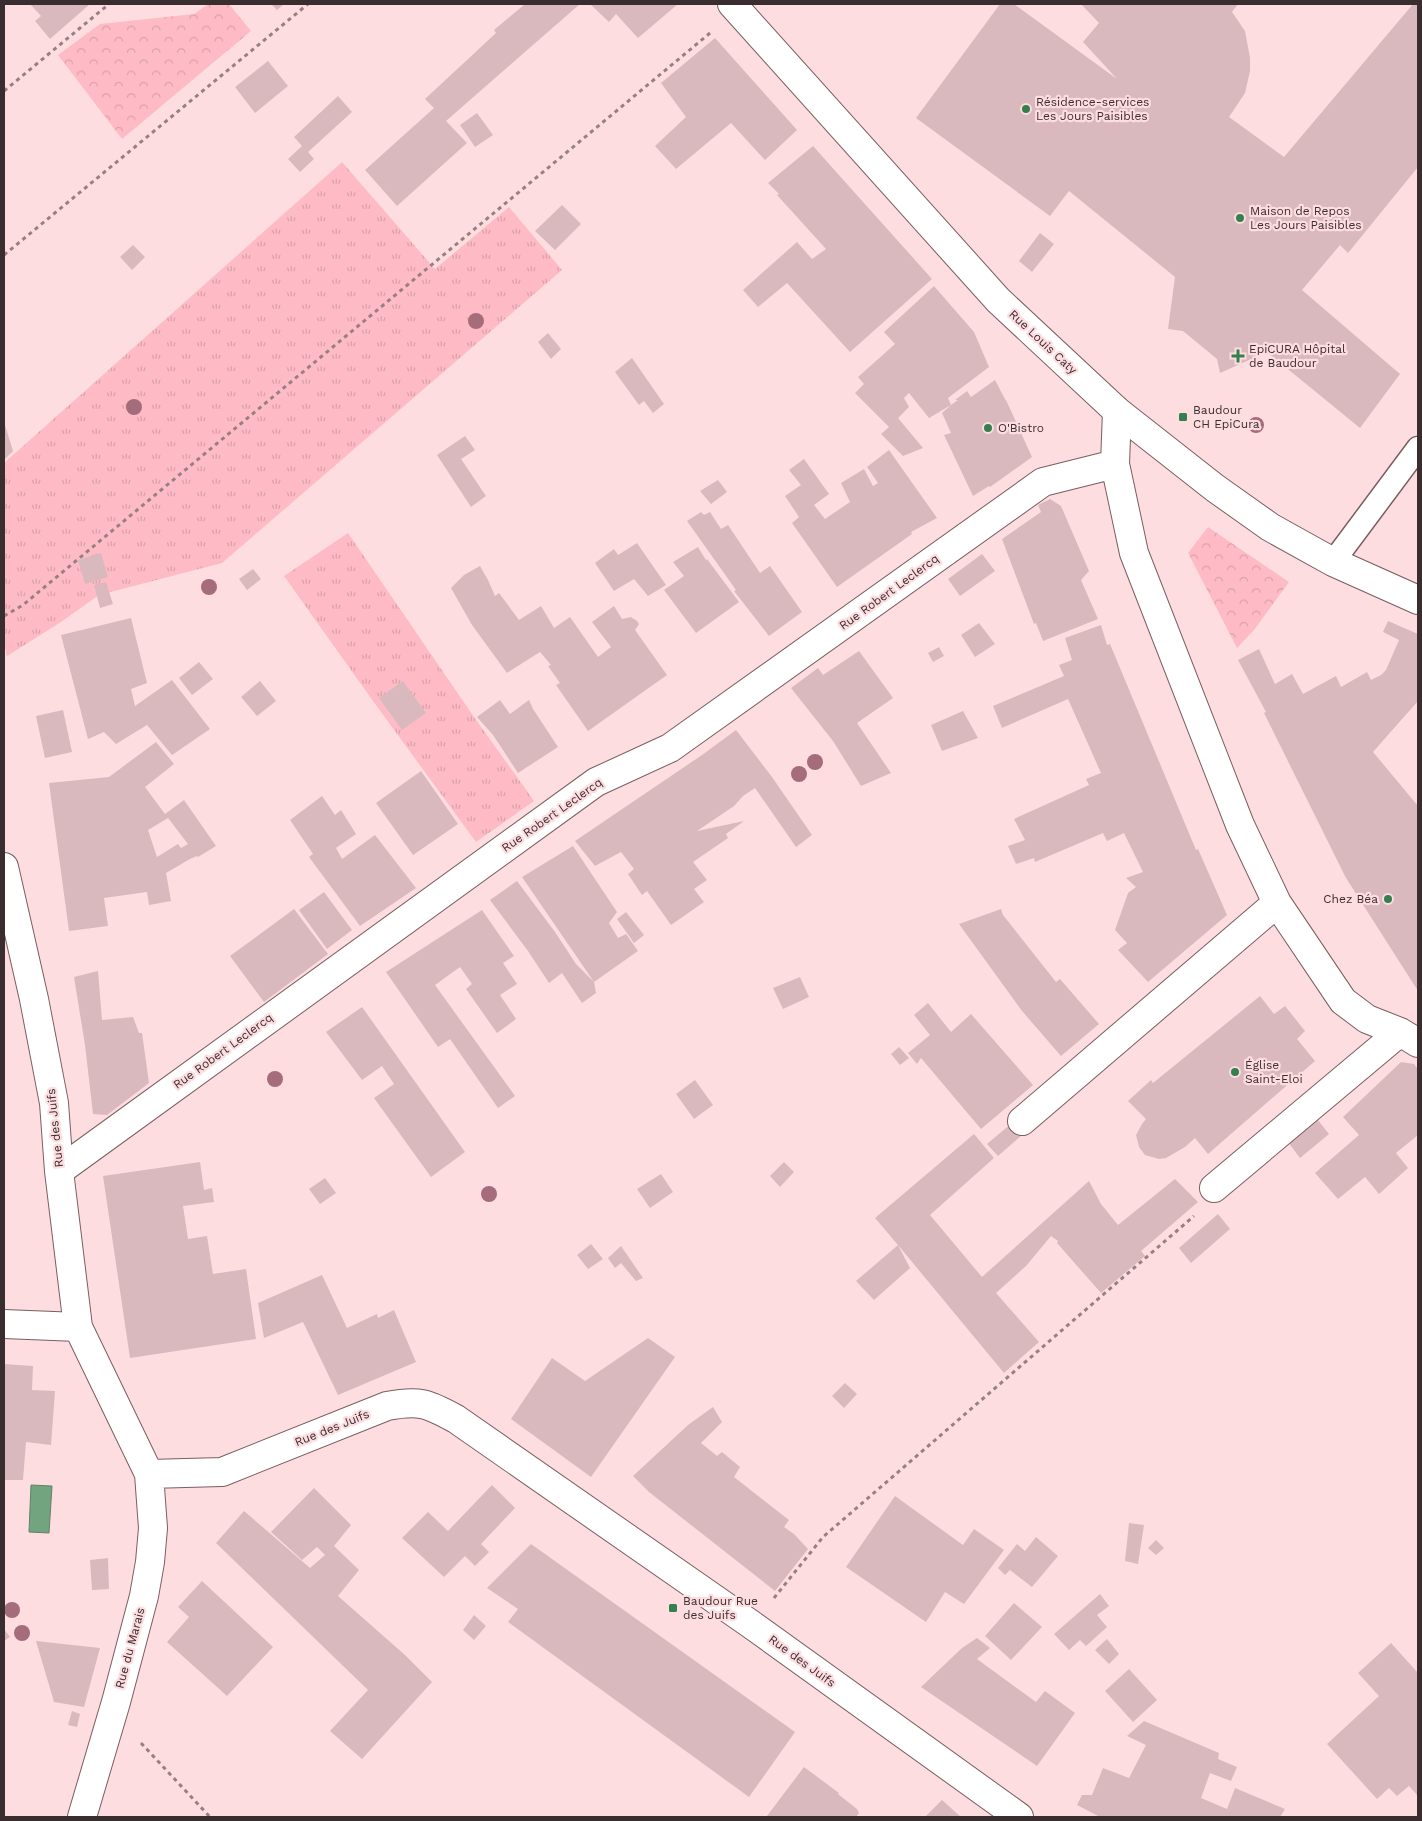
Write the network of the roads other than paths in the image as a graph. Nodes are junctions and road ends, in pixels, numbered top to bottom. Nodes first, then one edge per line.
1 (734, 7) edge
2 (1117, 411) junction
3 (1418, 448) edge
4 (1116, 464) junction
5 (1333, 562) junction
6 (1418, 600) edge
7 (4, 867) edge
8 (1277, 903) junction
9 (1409, 1038) edge
10 (1022, 1121) dead end
11 (59, 1171) junction
12 (1214, 1188) road end
13 (4, 1324) edge
14 (78, 1327) junction
15 (149, 1474) junction
16 (82, 1817) edge
17 (1019, 1817) edge

1 - 2 street, Rue Louis Caty
2 - 4 street
2 - 5 street, Rue Louis Caty
3 - 5 lane
4 - 8 street
4 - 11 street, Rue Robert Leclercq
5 - 6 street, Rue Louis Caty
7 - 11 street, Rue des Juifs
8 - 9 street
8 - 10 street
9 - 12 street
11 - 14 street, Rue des Juifs
13 - 14 street
14 - 15 street, Rue des Juifs
15 - 16 street, Rue du Marais
15 - 17 street, Rue des Juifs

